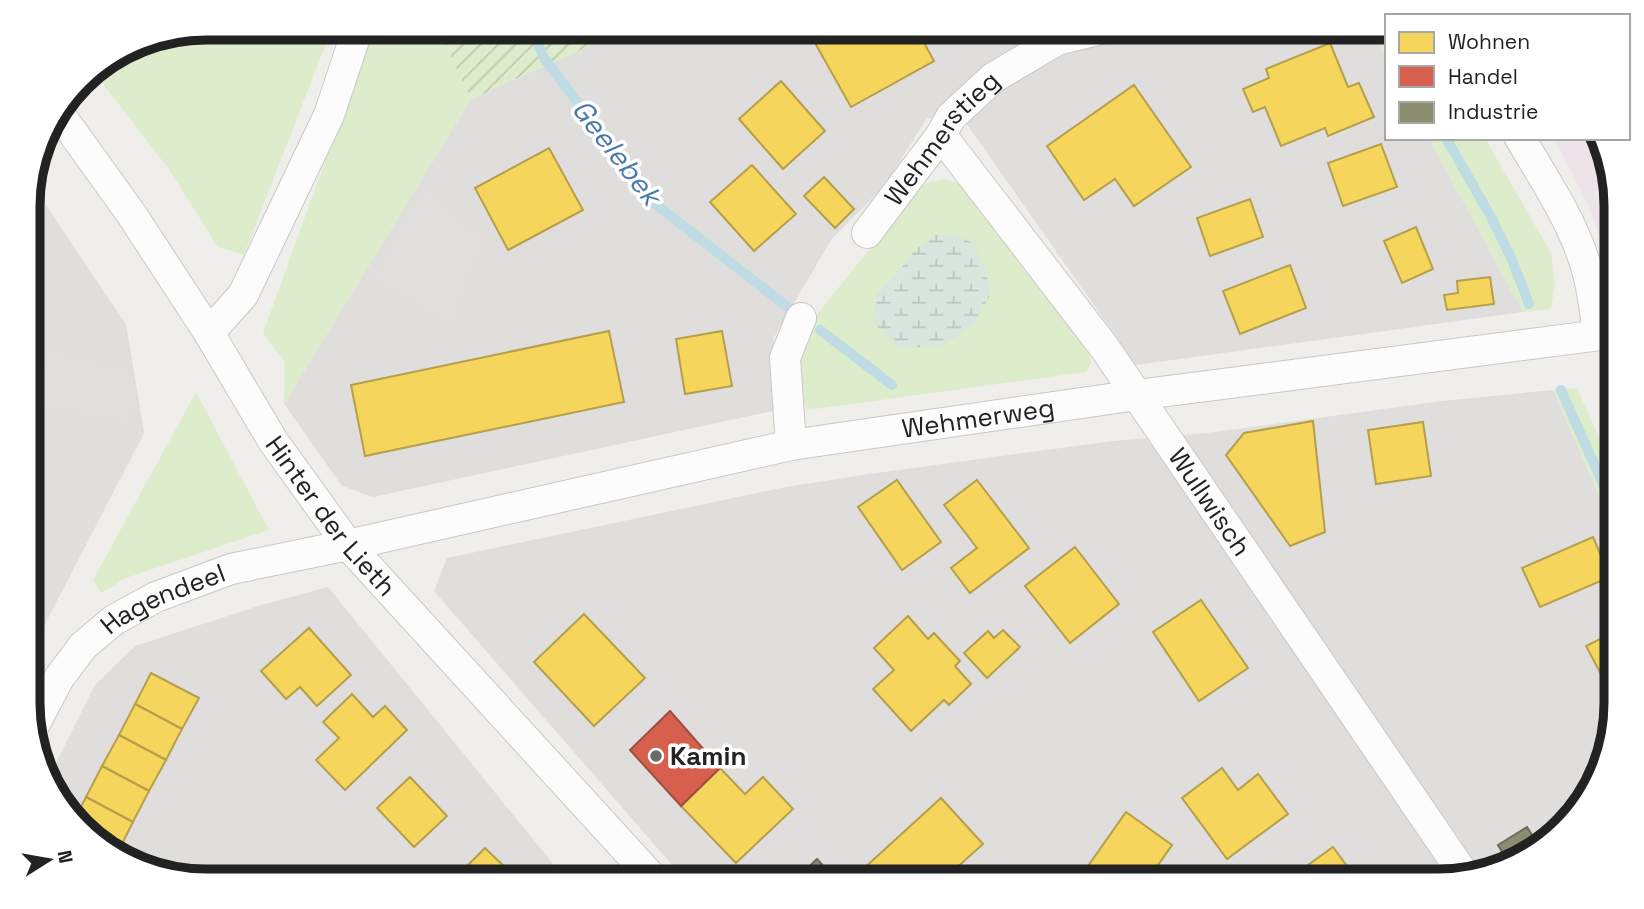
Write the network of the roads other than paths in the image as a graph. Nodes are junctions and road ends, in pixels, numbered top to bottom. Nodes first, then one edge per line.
1 (354, 40) edge
2 (1057, 40) edge
3 (64, 120) edge
4 (941, 135) junction
5 (1521, 140) edge
6 (867, 233) dead end
7 (801, 318) dead end
8 (1603, 323) edge
9 (209, 334) junction
10 (1603, 335) edge
11 (1136, 395) junction
12 (791, 445) junction
13 (348, 545) junction
14 (41, 712) edge
15 (1459, 867) edge
16 (644, 869) edge

1 - 9 street
2 - 4 street, Wehmerstieg
3 - 9 street, Hinter der Lieth
4 - 6 street, Wehmerstieg
4 - 11 street, Wullwisch
5 - 8 street
7 - 12 street
9 - 13 street, Hinter der Lieth
10 - 11 street, Wehmerweg
11 - 12 street, Wehmerweg
11 - 15 street, Wullwisch
12 - 13 street, Wehmerweg
13 - 14 street, Hagendeel
13 - 16 street, Hinter der Lieth

